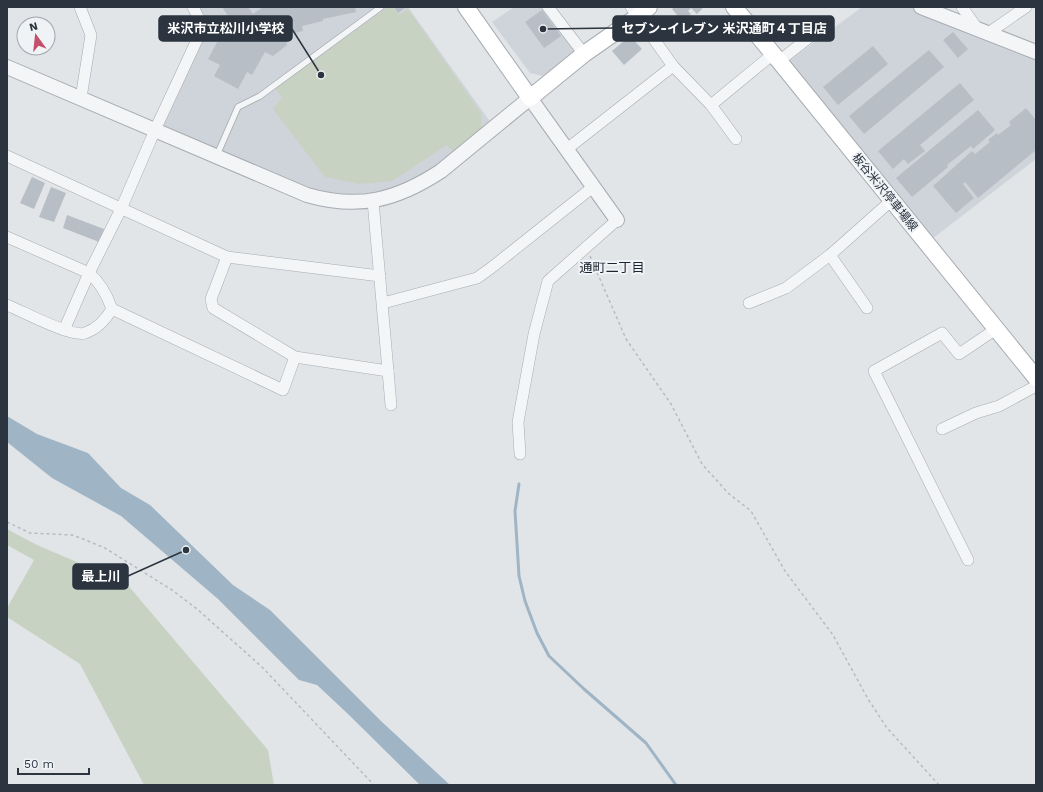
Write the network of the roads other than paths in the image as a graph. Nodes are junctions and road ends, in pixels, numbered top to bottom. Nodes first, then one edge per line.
1 (80, 7) edge
2 (193, 7) edge
3 (381, 7) edge
4 (466, 7) edge
5 (548, 7) edge
6 (734, 7) edge
7 (921, 7) edge
8 (962, 7) edge
9 (1026, 7) edge
10 (639, 10) edge
11 (983, 32) junction
12 (815, 33) dead end
13 (1035, 50) edge
14 (584, 54) junction
15 (776, 57) junction
16 (673, 66) junction
17 (7, 67) edge
18 (81, 98) junction
19 (530, 98) junction
20 (711, 105) junction
21 (155, 130) junction
22 (736, 139) dead end
23 (567, 149) junction
24 (7, 156) edge
25 (216, 156) junction
26 (594, 187) junction
27 (892, 200) junction
28 (373, 201) junction
29 (121, 209) junction
30 (617, 220) joint
31 (7, 237) edge
32 (830, 254) junction
33 (227, 257) junction
34 (89, 273) junction
35 (380, 276) junction
36 (383, 303) junction
37 (749, 303) dead end
38 (7, 304) edge
39 (867, 308) dead end
40 (112, 309) junction
41 (996, 329) junction
42 (64, 330) junction
43 (295, 357) junction
44 (388, 371) junction
45 (1036, 378) edge
46 (1036, 386) edge
47 (391, 405) dead end
48 (942, 429) dead end
49 (520, 454) dead end
50 (968, 560) dead end

1 - 18 street
2 - 21 street
3 - 25 lane
4 - 19 main road
5 - 14 street
6 - 15 main road, 板谷米沢停車場線
7 - 11 street
8 - 11 street
9 - 11 street
10 - 14 main road
10 - 16 street
11 - 13 street
12 - 15 street
14 - 19 main road
15 - 20 street
15 - 27 main road, 板谷米沢停車場線
16 - 20 street
16 - 23 street
17 - 18 street
18 - 21 street
19 - 23 street
19 - 28 street
20 - 22 street
21 - 25 street
21 - 29 street
23 - 26 street
24 - 29 street
25 - 28 street
26 - 30 street
26 - 36 street
27 - 32 street
27 - 41 main road, 板谷米沢停車場線
28 - 35 street
29 - 33 street
29 - 34 street
30 - 49 street
31 - 34 street
32 - 37 street
32 - 39 street
33 - 35 street
33 - 43 street
34 - 40 street
34 - 42 street
35 - 36 street
36 - 44 street
38 - 42 street
40 - 42 street
40 - 43 street
41 - 45 main road, 板谷米沢停車場線
41 - 50 street
43 - 44 street
44 - 47 street
46 - 48 street

